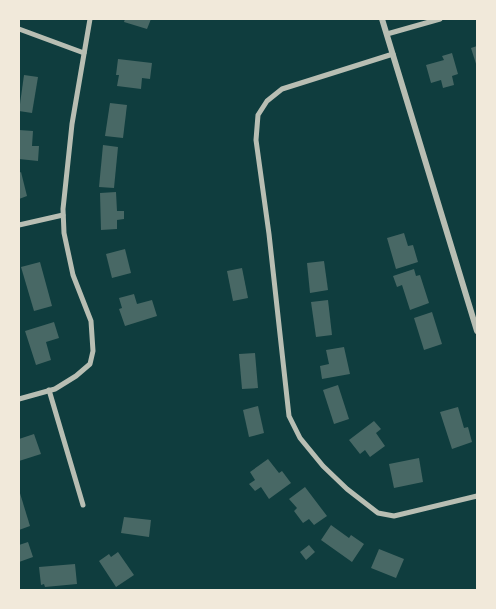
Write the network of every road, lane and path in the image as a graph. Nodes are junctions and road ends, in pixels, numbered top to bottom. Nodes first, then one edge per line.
1 (90, 19) edge
2 (382, 19) edge
3 (440, 19) edge
4 (19, 30) edge
5 (388, 34) junction
6 (84, 52) junction
7 (393, 54) junction
8 (63, 215) junction
9 (19, 225) edge
10 (477, 331) edge
11 (49, 390) junction
12 (19, 398) edge
13 (477, 496) edge
14 (83, 505) dead end

1 - 6 street
2 - 5 street
3 - 5 street
4 - 6 street
5 - 7 street
6 - 8 street
7 - 10 street
7 - 13 street
8 - 9 street
8 - 11 street
11 - 12 street
11 - 14 street

